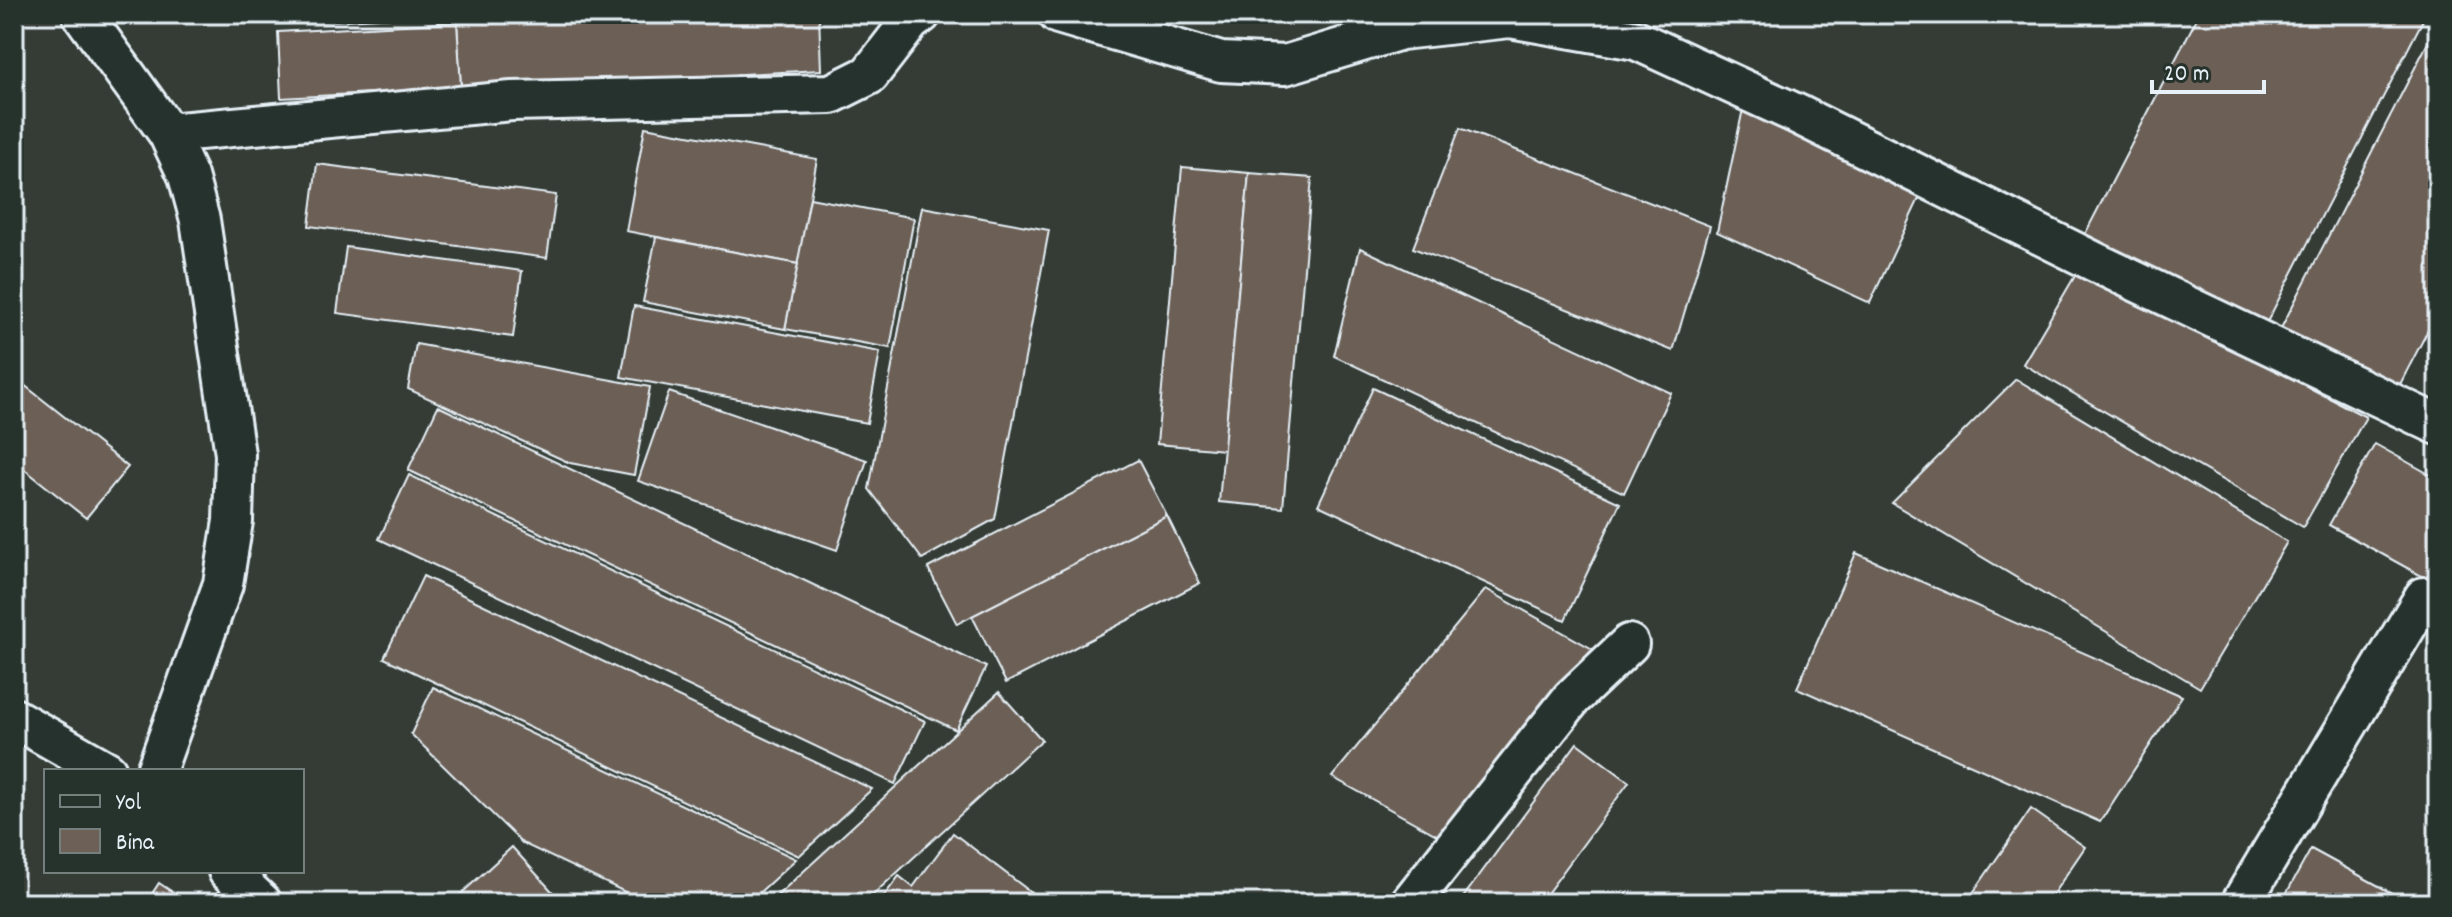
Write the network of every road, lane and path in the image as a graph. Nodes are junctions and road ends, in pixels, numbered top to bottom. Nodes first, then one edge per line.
1 (82, 14) edge
2 (921, 14) edge
3 (1058, 14) edge
4 (168, 133) junction
5 (2438, 425) edge
6 (2424, 597) dead end
7 (1629, 644) dead end
8 (14, 718) edge
9 (103, 769) edge
10 (157, 769) edge
11 (230, 873) edge
12 (262, 903) edge
13 (1410, 903) edge
14 (2241, 903) edge

1 - 4 street
2 - 4 street
3 - 5 street
4 - 10 street
6 - 14 street
7 - 13 street
8 - 9 street
11 - 12 street

